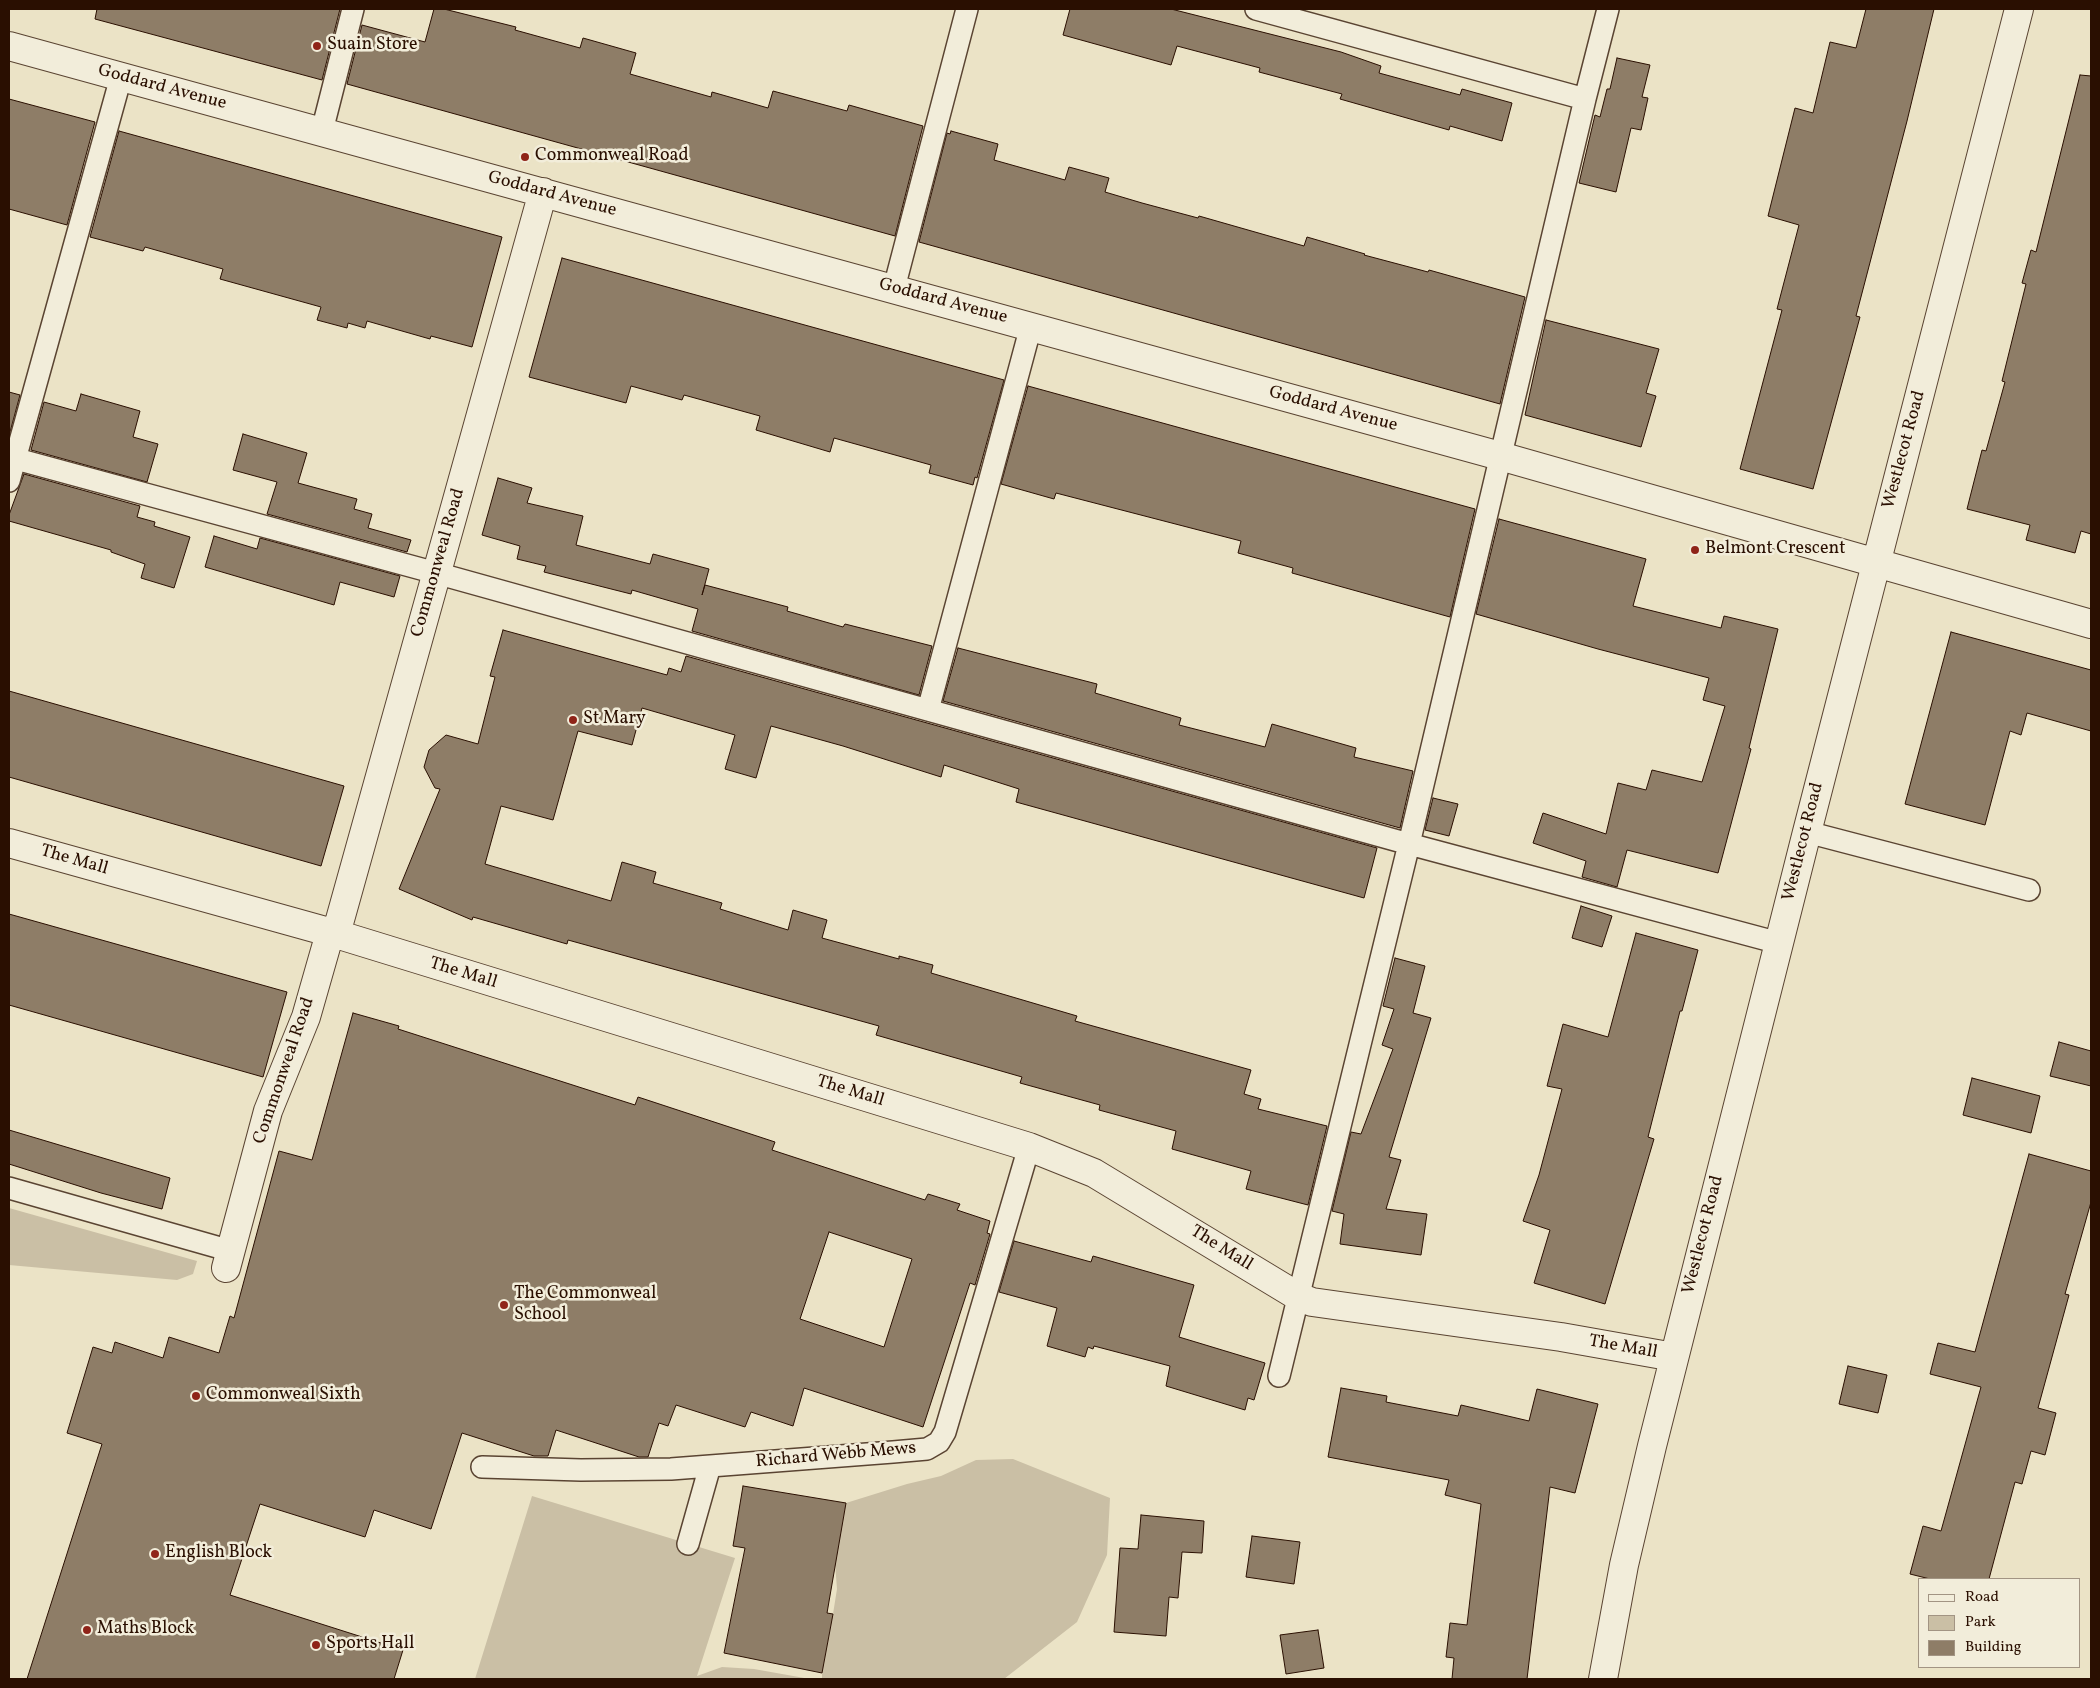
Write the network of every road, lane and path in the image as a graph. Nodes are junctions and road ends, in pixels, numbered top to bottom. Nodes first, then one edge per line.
1 (353, 9) edge
2 (968, 9) edge
3 (1256, 9) edge
4 (1608, 9) edge
5 (2019, 9) edge
6 (9, 46) edge
7 (121, 77) junction
8 (1585, 99) junction
9 (322, 131) junction
10 (542, 192) junction
11 (894, 288) junction
12 (1031, 326) junction
13 (1500, 456) junction
14 (12, 458) edge
15 (9, 481) edge
16 (1875, 564) junction
17 (436, 573) junction
18 (2091, 624) edge
19 (928, 710) junction
20 (1807, 832) junction
21 (9, 843) edge
22 (1409, 844) junction
23 (2029, 890) dead end
24 (333, 934) junction
25 (1779, 943) junction
26 (1029, 1147) junction
27 (9, 1188) edge
28 (228, 1259) joint
29 (1299, 1297) junction
30 (1674, 1357) junction
31 (1279, 1376) dead end
32 (710, 1466) junction
33 (482, 1467) dead end
34 (688, 1544) dead end
35 (1603, 1679) edge

1 - 9 lane
2 - 11 lane
3 - 8 lane
4 - 8 lane
5 - 16 street, Westlecot Road
6 - 7 street, Goddard Avenue
7 - 9 street, Goddard Avenue
7 - 14 lane
8 - 13 lane
9 - 10 street, Goddard Avenue
10 - 11 street, Goddard Avenue
10 - 17 street, Commonweal Road
11 - 12 street, Goddard Avenue
12 - 13 street, Goddard Avenue
12 - 19 lane
13 - 16 street, Goddard Avenue
13 - 22 lane
14 - 15 lane
14 - 17 lane
16 - 18 street
16 - 20 street, Westlecot Road
17 - 19 lane
17 - 24 street, Commonweal Road
19 - 22 lane
20 - 23 lane
20 - 25 street, Westlecot Road
21 - 24 street, The Mall
22 - 25 lane
22 - 29 lane
24 - 26 street, The Mall
24 - 28 street, Commonweal Road
25 - 30 street, Westlecot Road
26 - 29 street, The Mall
26 - 32 lane, Richard Webb Mews
27 - 28 lane
29 - 30 street, The Mall
29 - 31 lane
30 - 35 street, Westlecot Road
32 - 33 lane, Richard Webb Mews
32 - 34 lane

